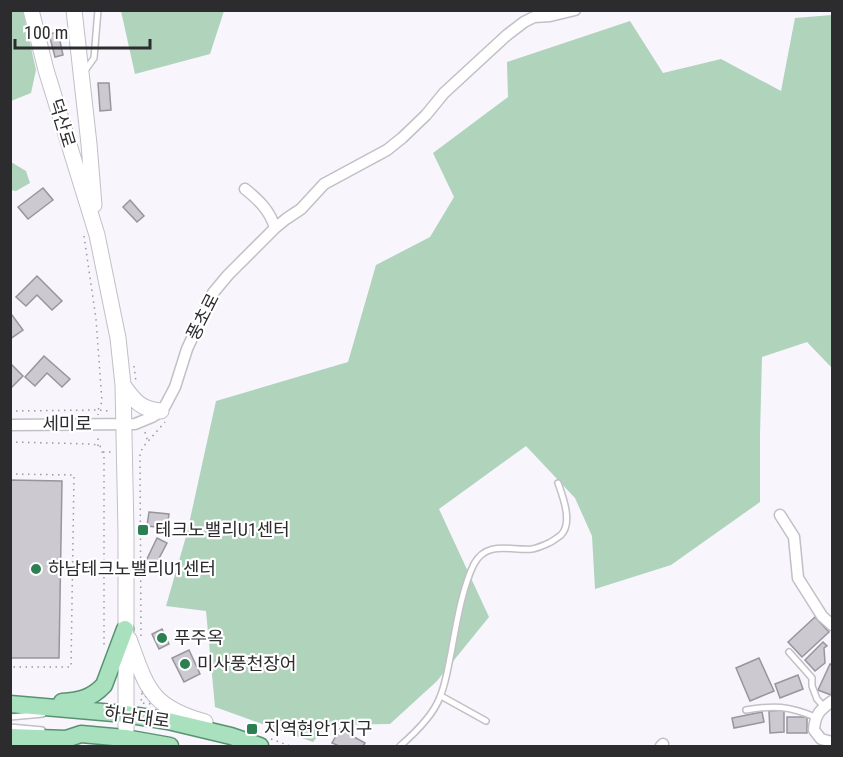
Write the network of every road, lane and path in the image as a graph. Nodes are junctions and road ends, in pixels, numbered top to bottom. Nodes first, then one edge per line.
1 (32, 10) edge
2 (74, 10) edge
3 (98, 10) edge
4 (575, 10) edge
5 (82, 75) junction
6 (245, 189) dead end
7 (275, 228) junction
8 (91, 236) junction
9 (123, 385) junction
10 (10, 411) edge
11 (161, 411) junction
12 (10, 424) edge
13 (123, 425) junction
14 (10, 442) edge
15 (147, 444) dead end
16 (10, 474) edge
17 (558, 483) dead end
18 (780, 515) dead end
19 (832, 625) edge
20 (125, 629) junction
21 (141, 636) dead end
22 (789, 652) dead end
23 (104, 653) dead end
24 (10, 667) edge
25 (441, 696) junction
26 (828, 704) edge
27 (12, 708) edge
28 (746, 710) dead end
29 (125, 714) junction
30 (815, 717) junction
31 (486, 721) dead end
32 (10, 727) edge
33 (46, 731) dead end
34 (231, 736) junction
35 (10, 737) edge
36 (67, 738) edge
37 (126, 742) edge
38 (832, 742) edge
39 (170, 747) edge
40 (260, 747) edge
41 (400, 747) edge

1 - 8 main road, 덕산로
2 - 5 main road, 덕산로
3 - 5 lane
4 - 7 street, 풍초로
5 - 8 main road, 덕산로
6 - 7 street
7 - 11 street, 풍초로
8 - 9 main road, 덕산로
8 - 10 path
9 - 11 main road
9 - 13 main road, 덕산로
11 - 13 street
12 - 13 street, 세미로
13 - 20 main road
14 - 23 path
15 - 21 path
16 - 24 path
17 - 25 lane
18 - 19 street
20 - 27 main road
20 - 29 main road
20 - 34 main road
22 - 26 lane
25 - 31 lane
25 - 41 lane
26 - 30 street
27 - 29 main road, 하남대로
28 - 30 lane
29 - 34 main road, 하남대로
29 - 37 main road
30 - 38 street
32 - 33 lane
34 - 40 main road, 하남대로
35 - 36 main road, 하남대로
36 - 37 main road, 하남대로
37 - 39 main road, 하남대로

